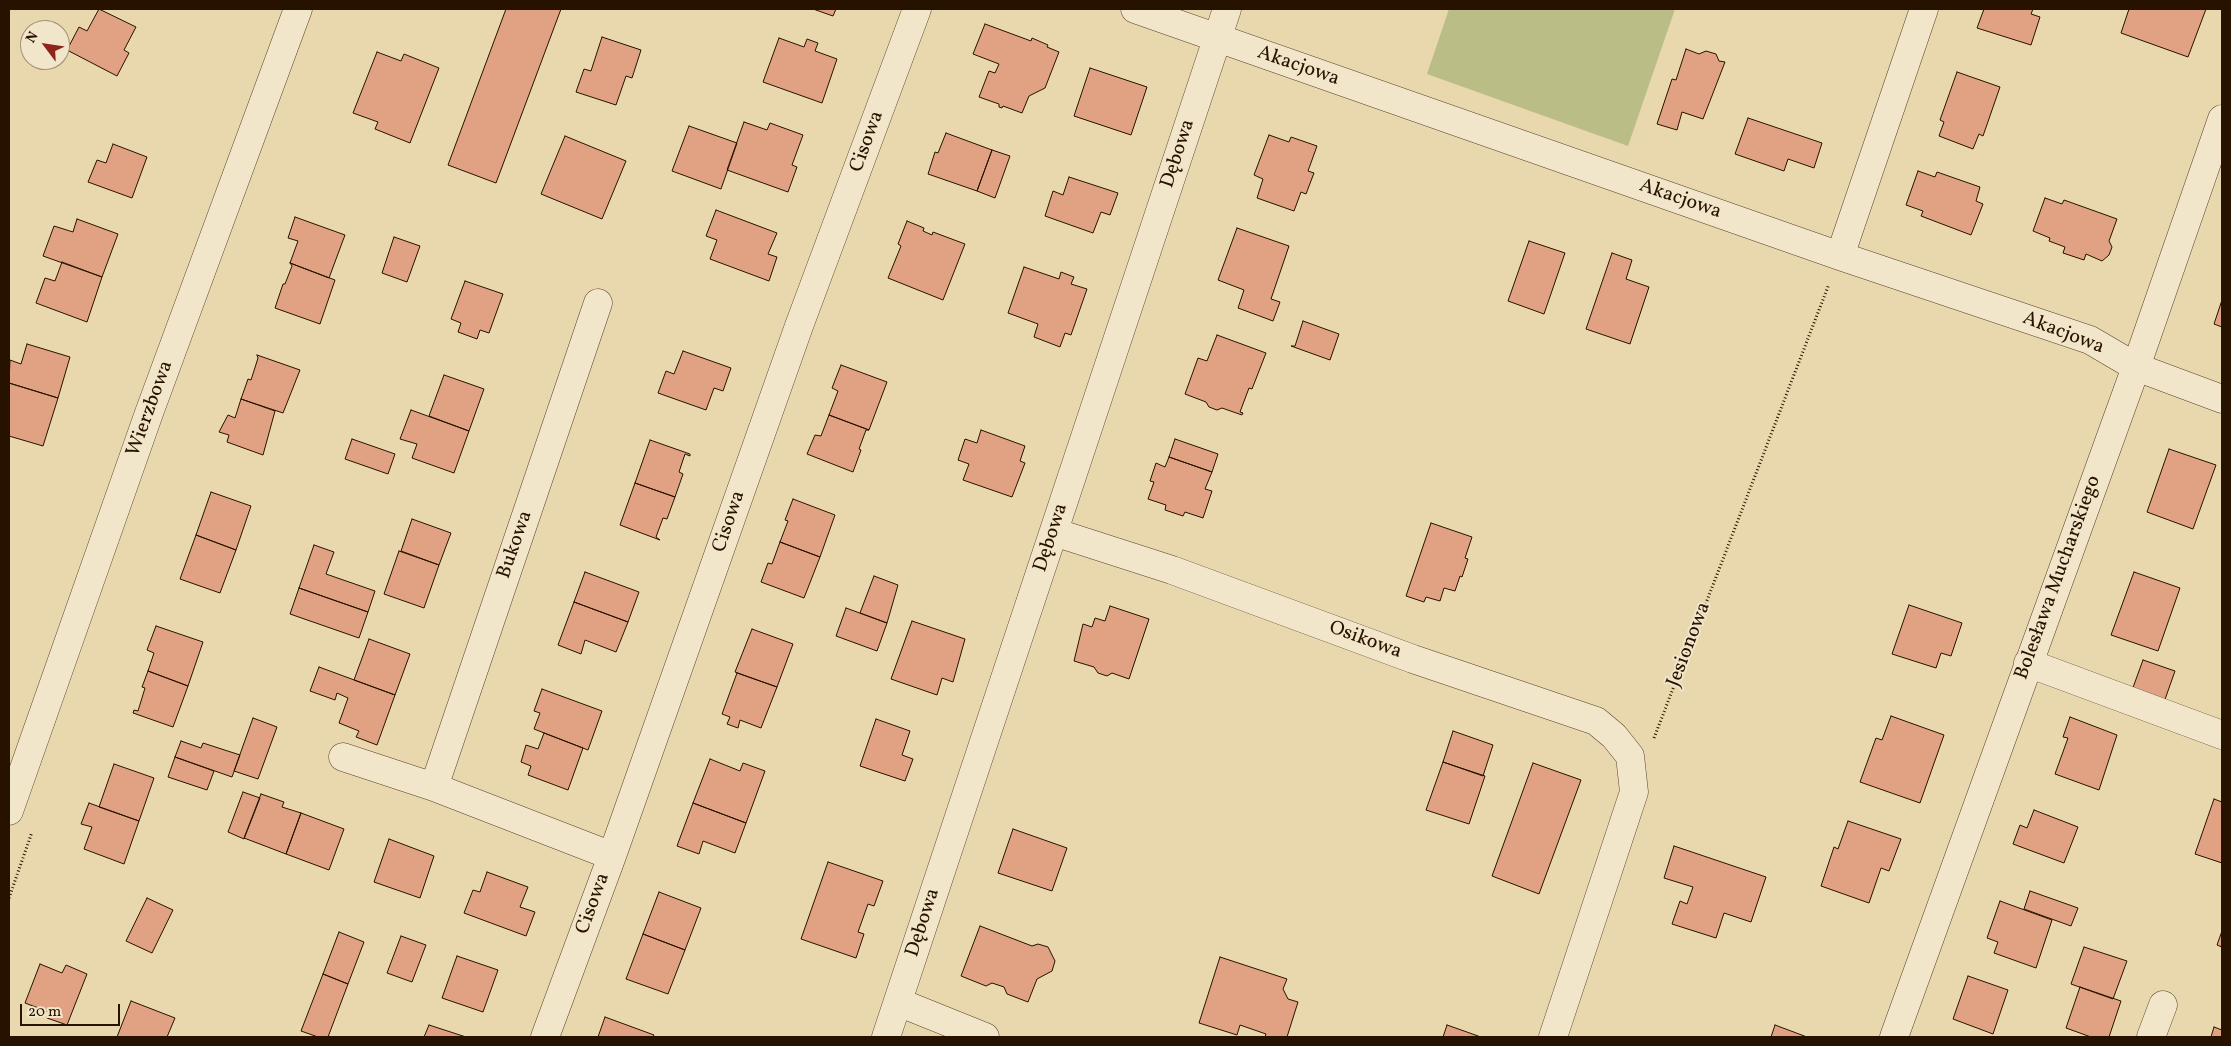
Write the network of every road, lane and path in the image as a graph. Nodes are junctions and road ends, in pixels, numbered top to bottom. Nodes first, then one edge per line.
1 (298, 9) edge
2 (917, 9) edge
3 (1135, 9) edge
4 (1227, 9) edge
5 (1924, 9) edge
6 (1218, 39) junction
7 (2222, 119) edge
8 (1840, 256) junction
9 (598, 303) dead end
10 (2136, 367) junction
11 (2222, 399) edge
12 (1054, 532) junction
13 (2028, 663) junction
14 (2222, 735) edge
15 (1651, 746) dead end
16 (343, 757) dead end
17 (434, 787) junction
18 (9, 811) edge
19 (612, 856) junction
20 (898, 1002) junction
21 (2163, 1005) dead end
22 (544, 1037) edge
23 (886, 1037) edge
24 (985, 1037) edge
25 (1553, 1037) edge
26 (1894, 1037) edge
27 (2151, 1037) edge

1 - 18 street, Wierzbowa
2 - 19 street, Cisowa
3 - 6 street, Akacjowa
4 - 6 street, Dębowa
5 - 8 street
6 - 8 street, Akacjowa
6 - 12 street, Dębowa
7 - 10 street, Bolesława Mucharskiego
8 - 10 street, Akacjowa
8 - 15 path, Jesionowa
9 - 17 street, Bukowa
10 - 11 street, Akacjowa
10 - 13 street, Bolesława Mucharskiego
12 - 20 street, Dębowa
12 - 25 street, Osikowa
13 - 14 street
13 - 26 street, Bolesława Mucharskiego
16 - 17 street
17 - 19 street
19 - 22 street, Cisowa
20 - 23 street, Dębowa
20 - 24 street
21 - 27 street

